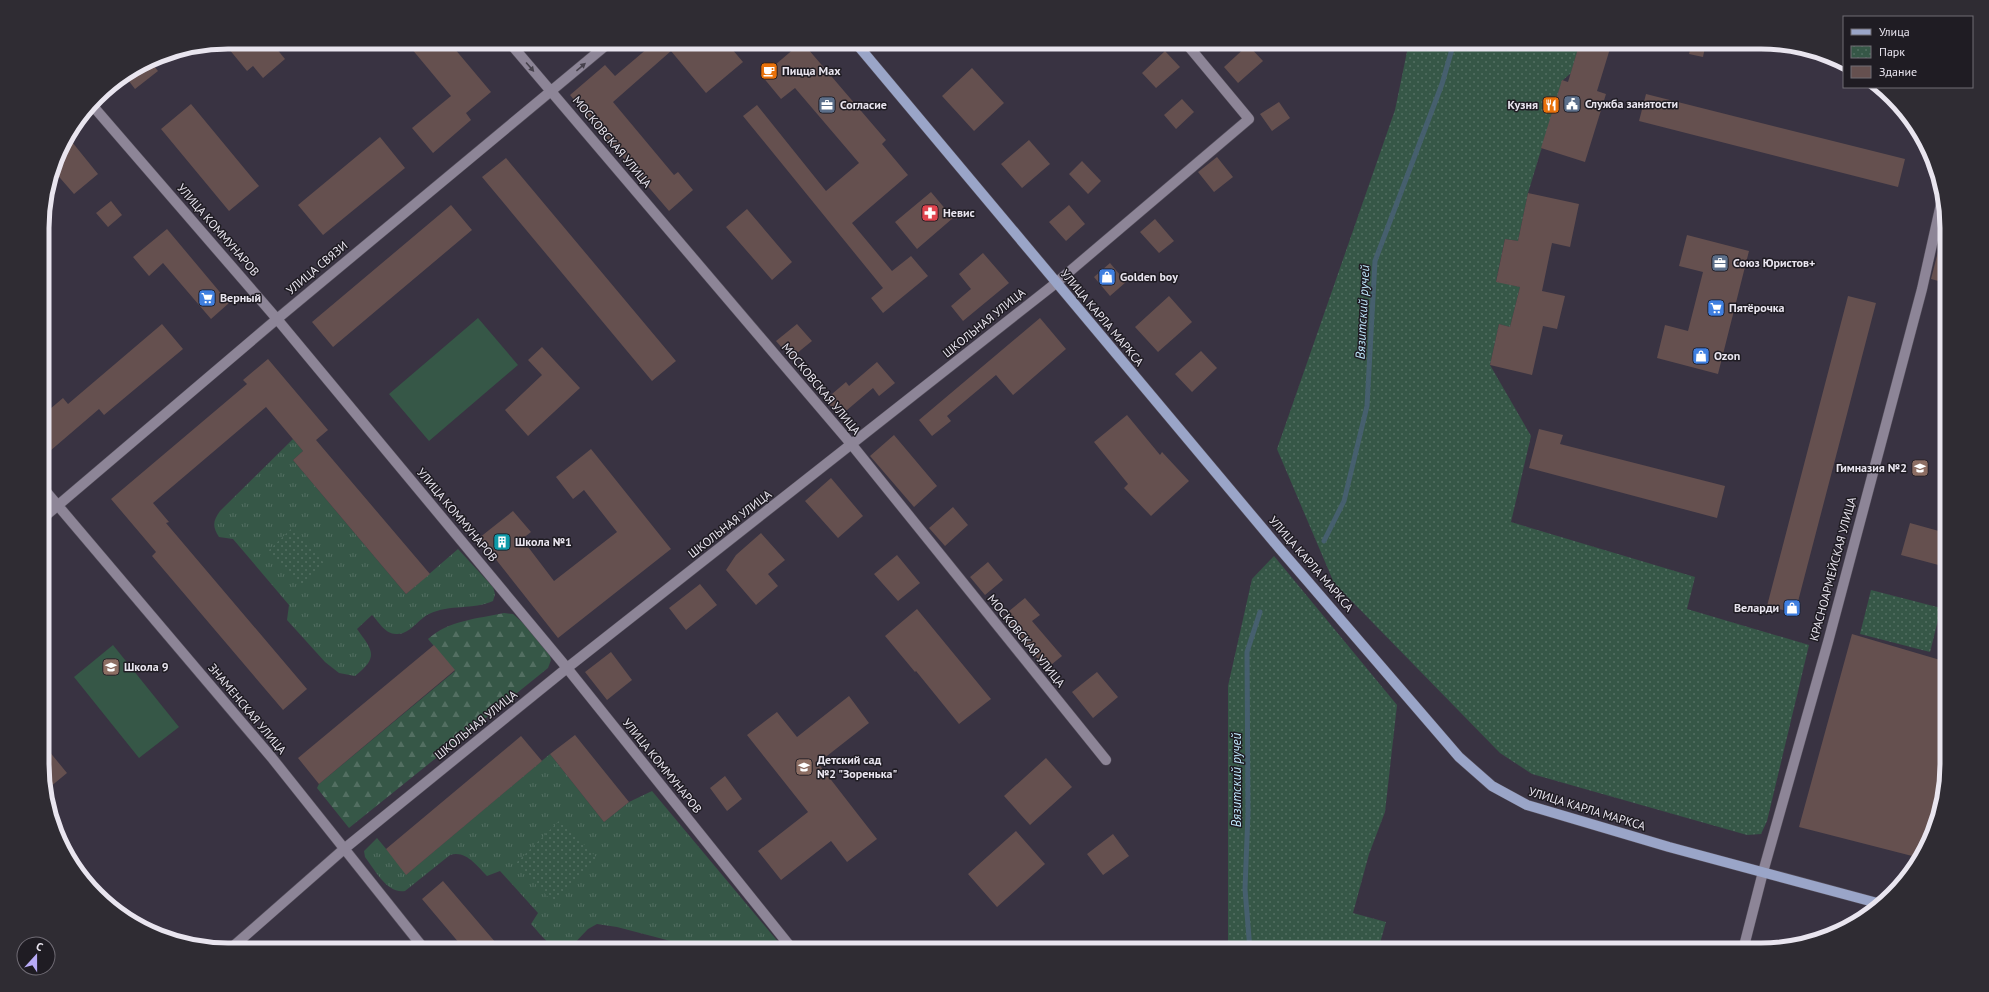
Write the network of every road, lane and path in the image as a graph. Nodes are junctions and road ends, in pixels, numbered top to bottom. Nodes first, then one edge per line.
1 (515, 49) edge
2 (602, 49) edge
3 (861, 49) edge
4 (1190, 49) edge
5 (552, 91) junction
6 (95, 108) edge
7 (1939, 212) edge
8 (1056, 283) junction
9 (277, 319) junction
10 (852, 445) junction
11 (49, 495) edge
12 (58, 506) junction
13 (49, 513) edge
14 (567, 668) junction
15 (1106, 760) dead end
16 (344, 850) junction
17 (1763, 872) junction
18 (1875, 902) edge
19 (237, 943) edge
20 (419, 943) edge
21 (786, 943) edge
22 (1745, 943) edge

1 -> 5 street, МОСКОВСКАЯ УЛИЦА
5 -> 2 street, УЛИЦА СВЯЗИ
3 - 8 main road, УЛИЦА КАРЛА МАРКСА
4 - 8 street, ШКОЛЬНАЯ УЛИЦА
5 - 9 street, УЛИЦА СВЯЗИ
5 - 10 street, МОСКОВСКАЯ УЛИЦА
6 - 9 street, УЛИЦА КОММУНАРОВ
7 - 17 street, КРАСНОАРМЕЙСКАЯ УЛИЦА
8 - 10 street, ШКОЛЬНАЯ УЛИЦА
8 - 17 main road, УЛИЦА КАРЛА МАРКСА
9 - 12 street, УЛИЦА СВЯЗИ
9 - 14 street, УЛИЦА КОММУНАРОВ
10 - 14 street, ШКОЛЬНАЯ УЛИЦА
10 - 15 street, МОСКОВСКАЯ УЛИЦА
11 - 12 street, ЗНАМЕНСКАЯ УЛИЦА
12 - 13 street, УЛИЦА СВЯЗИ
12 - 16 street, ЗНАМЕНСКАЯ УЛИЦА
14 - 16 street, ШКОЛЬНАЯ УЛИЦА
14 - 21 street, УЛИЦА КОММУНАРОВ
16 - 19 street, ШКОЛЬНАЯ УЛИЦА
16 - 20 street, ЗНАМЕНСКАЯ УЛИЦА
17 - 18 main road, УЛИЦА КАРЛА МАРКСА
17 - 22 street, КРАСНОАРМЕЙСКАЯ УЛИЦА

